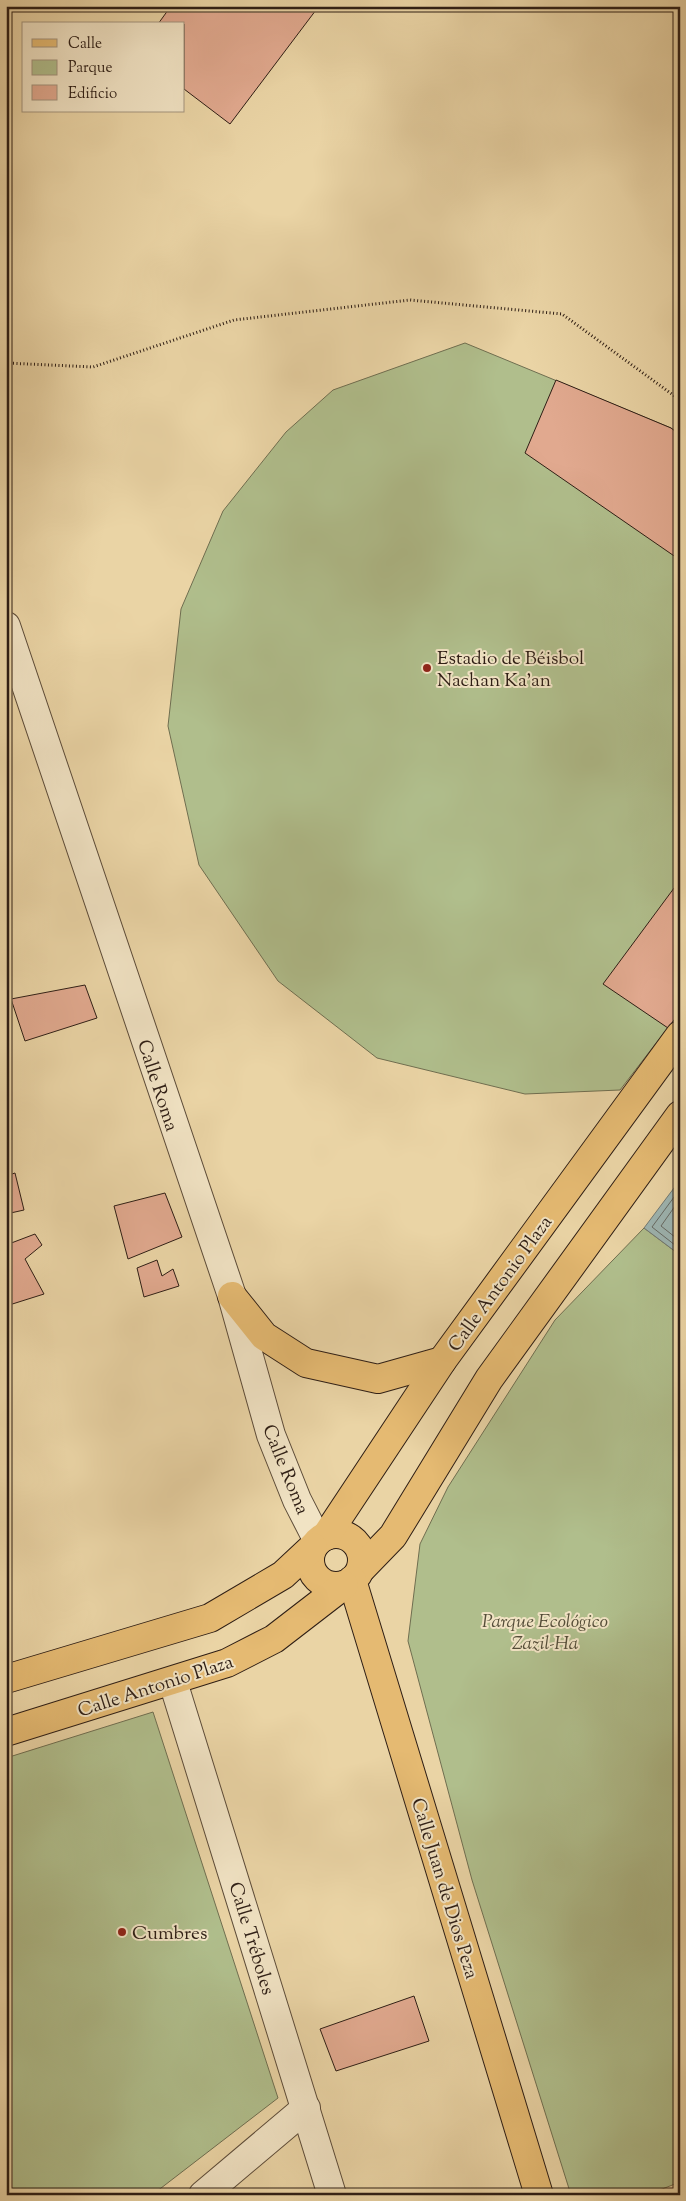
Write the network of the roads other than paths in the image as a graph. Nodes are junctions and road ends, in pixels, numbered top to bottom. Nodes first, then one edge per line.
1 (6, 626) edge
2 (680, 1035) edge
3 (680, 1115) edge
4 (232, 1296) junction
5 (442, 1361) junction
6 (319, 1541) junction
7 (353, 1578) junction
8 (6, 1680) edge
9 (173, 1682) junction
10 (6, 1732) edge
11 (306, 2108) junction
12 (203, 2195) edge
13 (332, 2195) edge
14 (538, 2195) edge

1 - 4 street, Calle Roma
2 - 5 main road, Calle Antonio Plaza
3 - 7 main road, Calle Antonio Plaza
4 - 5 main road
4 - 6 street, Calle Roma
5 - 6 main road, Calle Antonio Plaza
6 - 7 main road
6 - 7 main road
6 - 8 main road, Calle Antonio Plaza
7 - 9 main road, Calle Antonio Plaza
7 - 14 main road, Calle Juan de Dios Peza
9 - 10 main road, Calle Antonio Plaza
9 - 11 street, Calle Tréboles
11 - 12 street
11 - 13 street, Calle Tréboles

